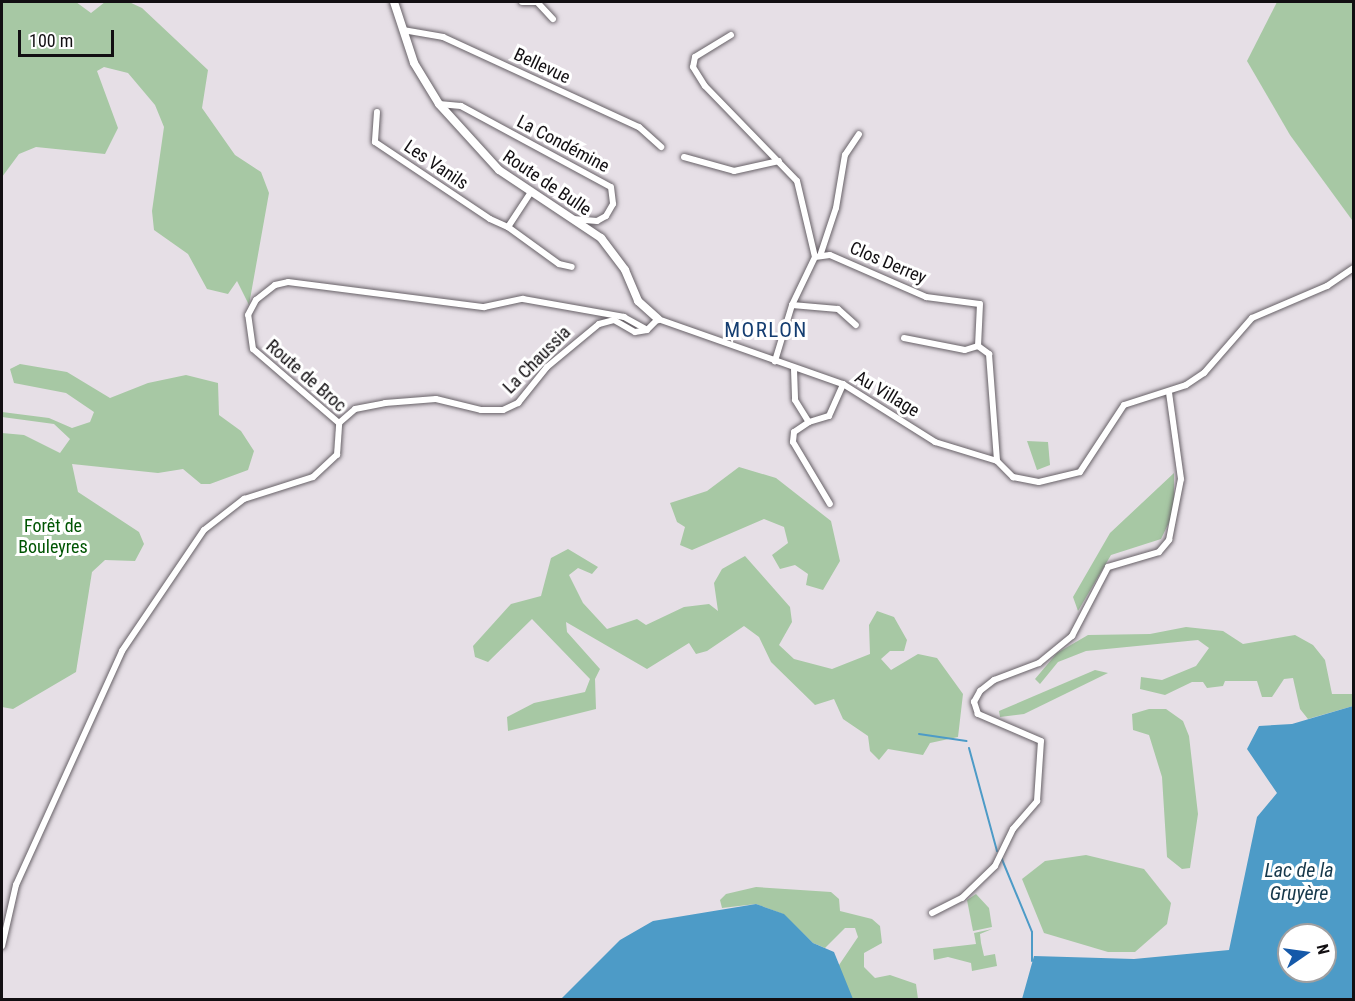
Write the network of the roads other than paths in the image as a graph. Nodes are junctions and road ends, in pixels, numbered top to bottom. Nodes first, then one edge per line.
1 (394, 2) edge
2 (522, 2) edge
3 (538, 2) edge
4 (552, 19) dead end
5 (403, 30) junction
6 (731, 35) dead end
7 (440, 104) junction
8 (377, 112) dead end
9 (859, 134) dead end
10 (661, 147) dead end
11 (684, 157) dead end
12 (779, 161) junction
13 (531, 192) junction
14 (573, 219) junction
15 (508, 226) junction
16 (818, 255) junction
17 (572, 267) dead end
18 (1353, 268) edge
19 (792, 305) junction
20 (658, 319) junction
21 (856, 325) dead end
22 (647, 330) junction
23 (904, 338) dead end
24 (978, 346) junction
25 (776, 361) junction
26 (794, 369) junction
27 (843, 384) junction
28 (1168, 393) junction
29 (809, 422) junction
30 (339, 423) junction
31 (997, 460) junction
32 (830, 504) dead end
33 (932, 913) dead end
34 (2, 946) edge

1 - 5 street, Route de Bulle
2 - 3 street
3 - 4 street
5 - 7 street, Route de Bulle
5 - 10 street, Bellevue
6 - 12 street
7 - 13 street, Route de Bulle
7 - 14 street, La Condémine
8 - 15 street, Les Vanils
9 - 16 street
11 - 12 street
12 - 16 street
13 - 14 street, Route de Bulle
13 - 15 street
14 - 20 street, Route de Bulle
15 - 17 street, Les Vanils
16 - 19 street
16 - 24 street, Clos Derrey
18 - 28 street
19 - 21 street
19 - 25 street
20 - 22 street
20 - 25 street, Au Village
22 - 30 street, La Chaussia
22 - 30 street, Route de Broc
23 - 24 street
24 - 31 street, Clos Derrey
25 - 26 street, Au Village
26 - 27 street, Au Village
26 - 29 street
27 - 29 street
27 - 31 street, Au Village
28 - 31 street
28 - 33 street
29 - 32 street
30 - 34 street, Route de Broc

